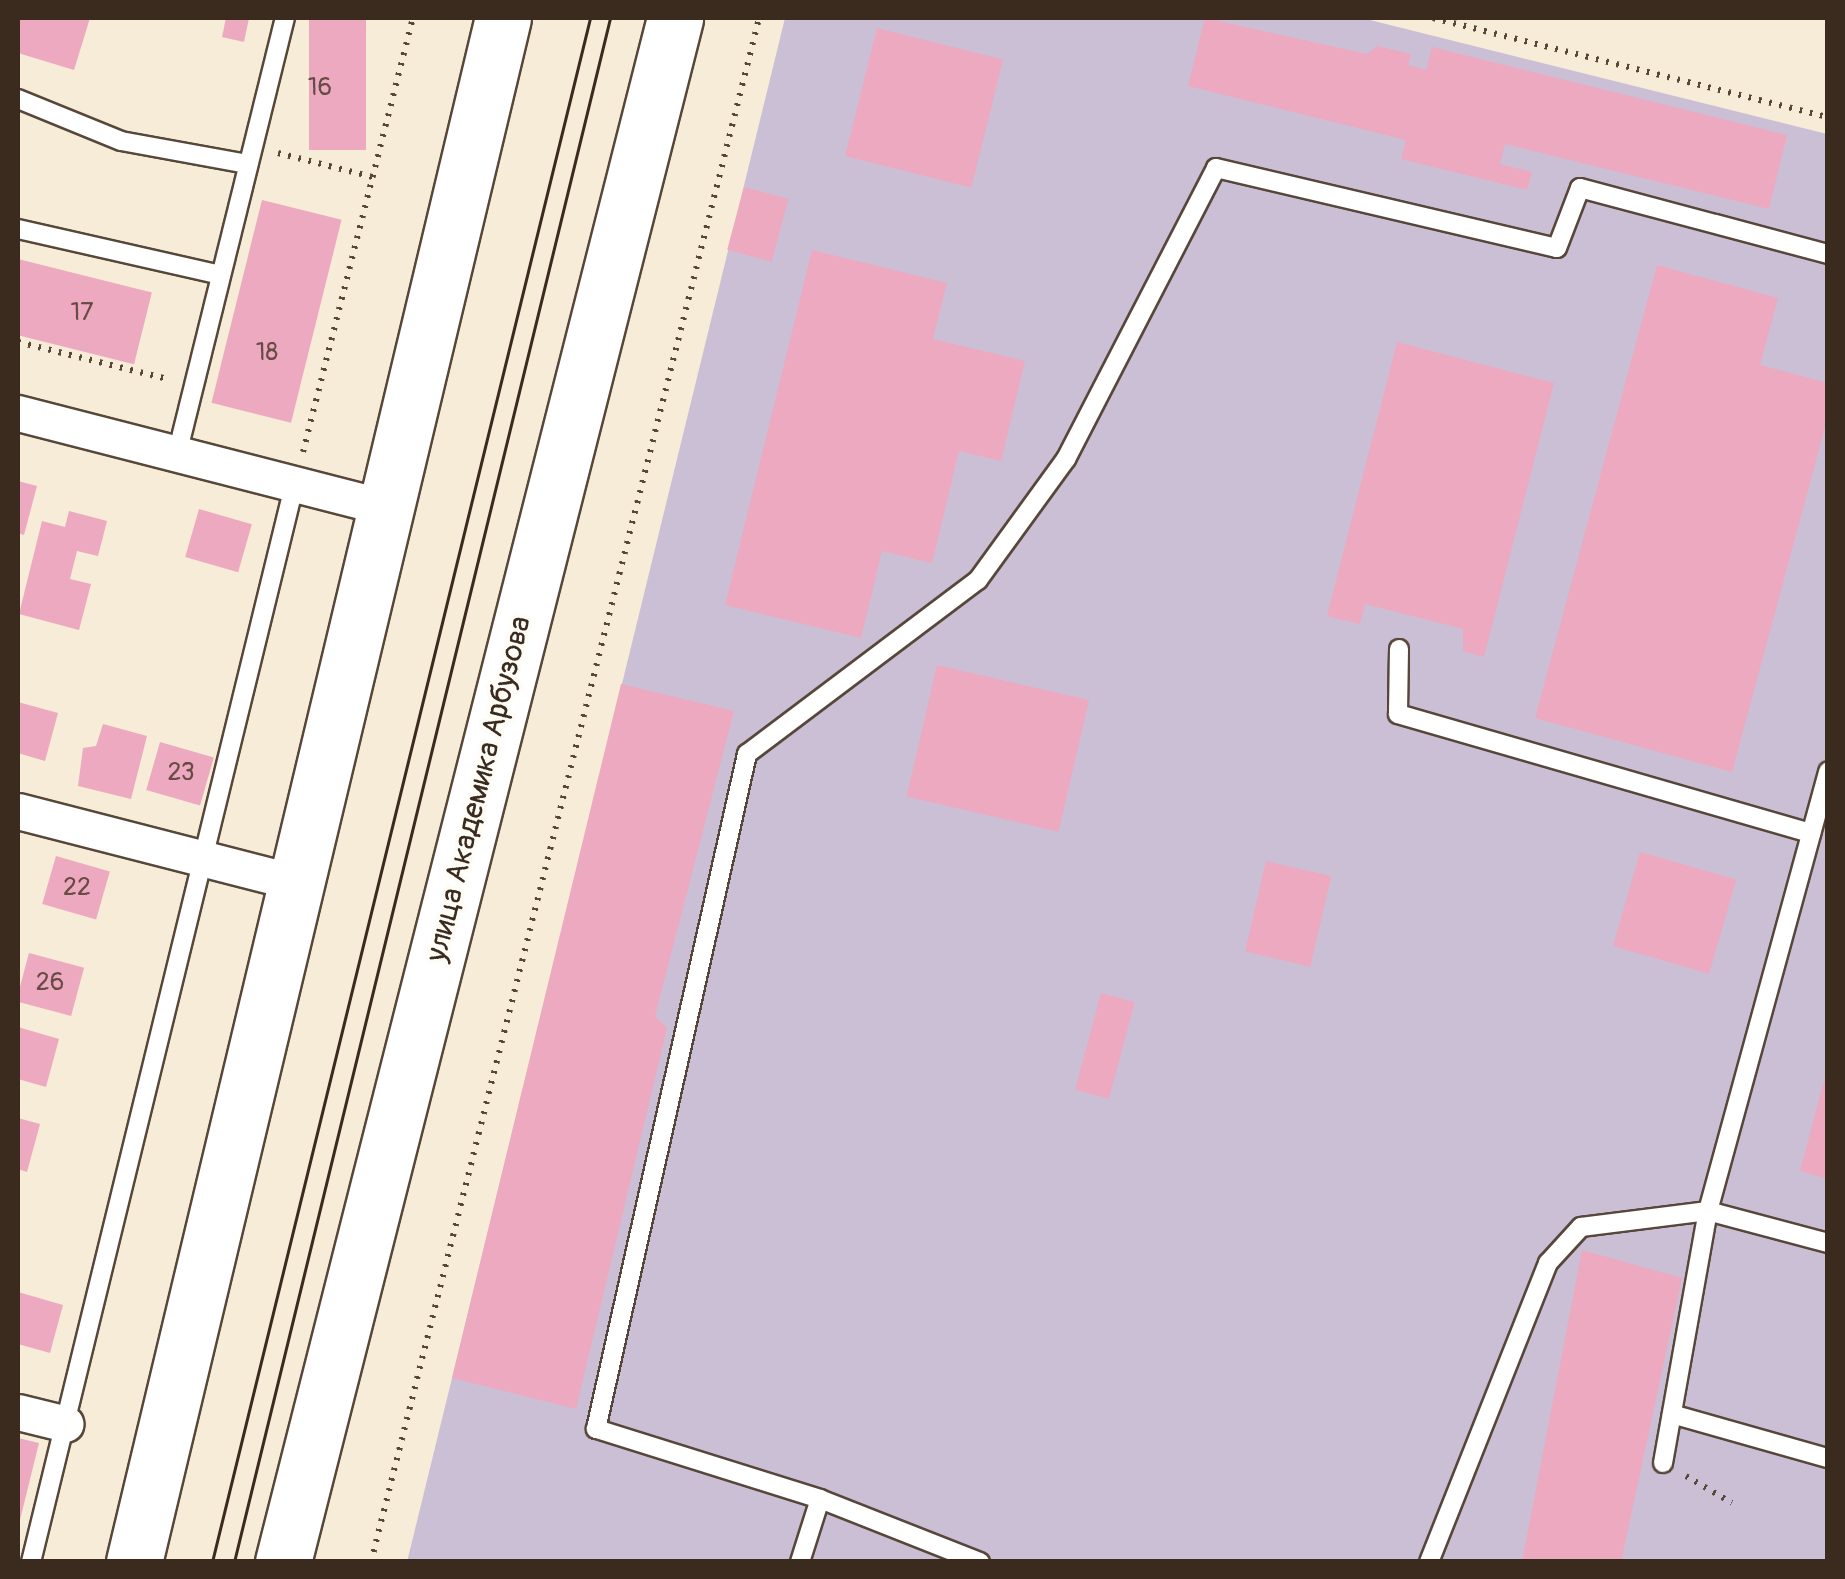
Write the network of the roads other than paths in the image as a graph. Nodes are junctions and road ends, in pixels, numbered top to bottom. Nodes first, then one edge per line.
1 (285, 18) edge
2 (504, 18) edge
3 (675, 18) edge
4 (18, 99) edge
5 (251, 156) junction
6 (18, 229) edge
7 (1828, 254) edge
8 (221, 275) junction
9 (18, 413) edge
10 (177, 454) junction
11 (295, 482) junction
12 (383, 507) junction
13 (1399, 649) dead end
14 (1828, 772) edge
15 (18, 811) edge
16 (1811, 832) junction
17 (200, 858) junction
18 (294, 882) junction
19 (1708, 1211) junction
20 (1828, 1243) edge
21 (18, 1412) edge
22 (1672, 1414) junction
23 (66, 1424) junction
24 (1828, 1458) edge
25 (1663, 1463) road end
26 (820, 1499) junction
27 (31, 1562) edge
28 (134, 1562) edge
29 (284, 1562) edge
30 (800, 1562) edge
31 (980, 1562) edge
32 (1429, 1562) edge

1 - 5 lane
2 - 12 main road
3 - 29 main road, улица Академика Арбузова
4 - 5 lane
5 - 8 lane
6 - 8 lane
7 - 26 lane
8 - 10 lane
9 - 10 street
10 - 11 street
11 - 12 street
11 - 17 lane
12 - 18 main road
13 - 16 lane
14 - 16 lane
15 - 17 street
16 - 19 lane
17 - 18 street
17 - 23 lane
18 - 28 main road
19 - 20 lane
19 - 22 lane
19 - 32 lane
21 - 23 street
22 - 24 lane
22 - 25 lane
23 - 27 lane
26 - 30 lane
26 - 31 lane

